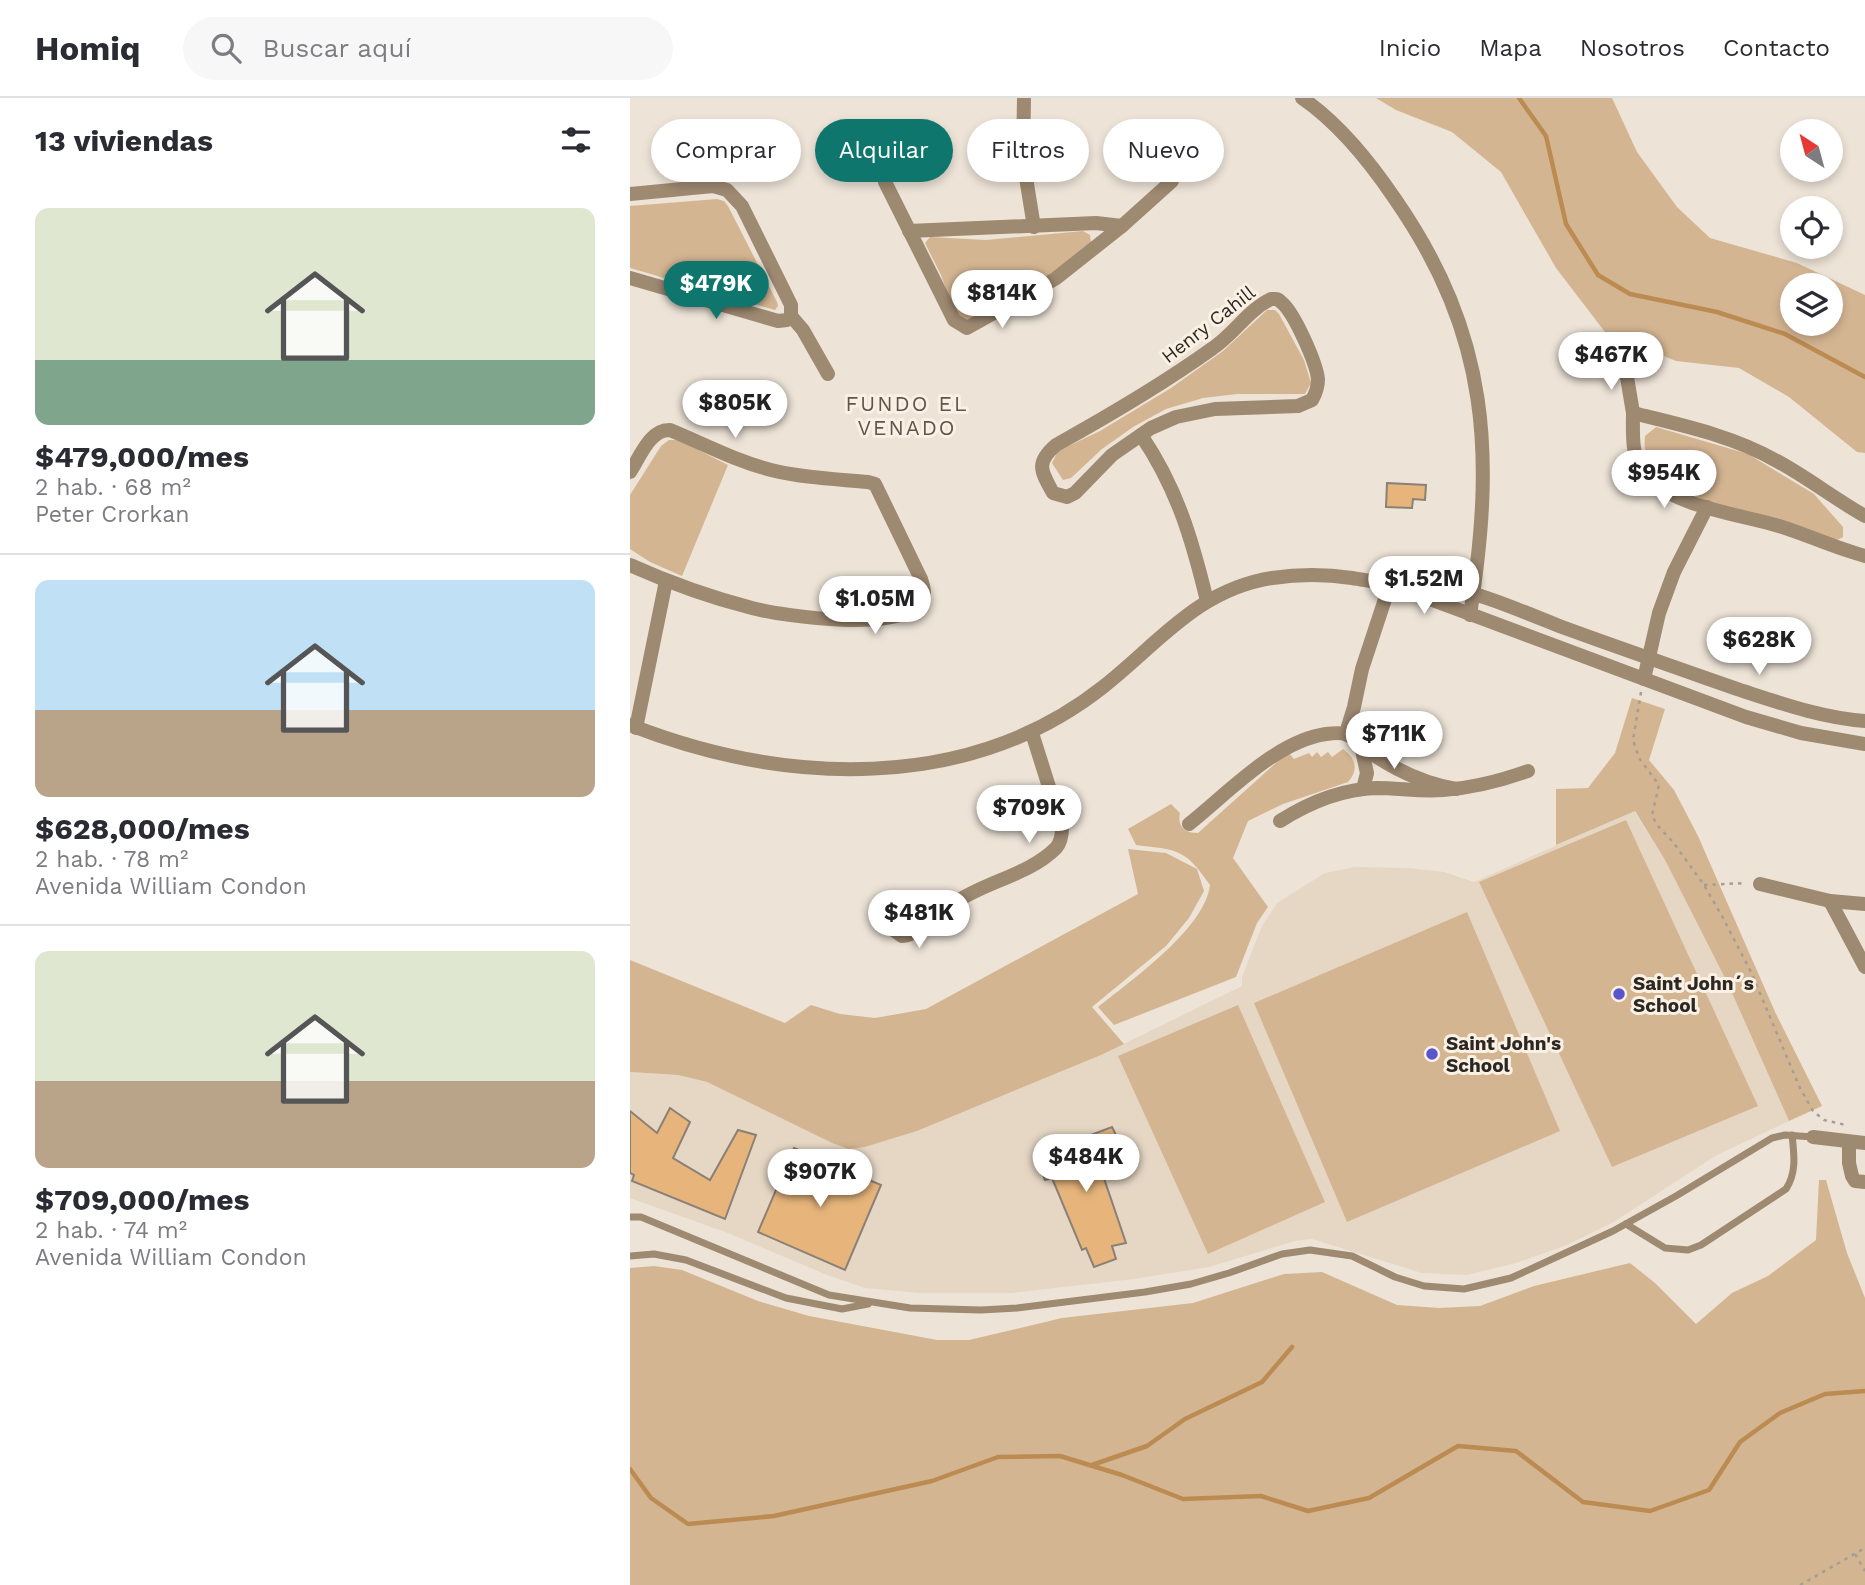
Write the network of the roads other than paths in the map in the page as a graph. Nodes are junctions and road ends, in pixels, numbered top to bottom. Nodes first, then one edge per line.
1 (1024, 98) edge
2 (1302, 98) edge
3 (885, 182) dead end
4 (1171, 182) edge
5 (630, 194) edge
6 (1122, 226) junction
7 (1034, 227) junction
8 (909, 231) junction
9 (630, 278) edge
10 (791, 316) junction
11 (1625, 365) dead end
12 (828, 374) dead end
13 (1633, 413) junction
14 (1141, 435) junction
15 (630, 472) edge
16 (1707, 507) junction
17 (1865, 516) edge
18 (1865, 556) edge
19 (630, 565) edge
20 (666, 581) junction
21 (1390, 584) junction
22 (1473, 593) junction
23 (1207, 601) junction
24 (1470, 615) junction
25 (1648, 659) junction
26 (1644, 679) junction
27 (1865, 721) edge
28 (633, 727) edge
29 (1032, 733) junction
30 (1346, 733) junction
31 (1865, 744) edge
32 (1361, 746) junction
33 (1528, 771) dead end
34 (1363, 789) junction
35 (1456, 789) junction
36 (1280, 821) dead end
37 (1189, 824) dead end
38 (1760, 884) road end
39 (958, 900) dead end
40 (1830, 901) junction
41 (1865, 904) edge
42 (1865, 967) edge
43 (1792, 1135) junction
44 (1813, 1137) joint
45 (1849, 1142) junction
46 (1865, 1143) edge
47 (1865, 1182) edge
48 (630, 1217) edge
49 (1626, 1224) junction
50 (630, 1256) edge
51 (872, 1303) junction

1 - 7 street
2 - 22 street
3 - 8 street
4 - 6 street
5 - 10 street
6 - 7 street
6 - 8 street
7 - 8 street
9 - 10 street
10 - 12 street
11 - 13 street
13 - 16 street
13 - 17 street
14 - 14 street, Henry Cahill
14 - 23 street
15 - 20 street
16 - 18 street
16 - 25 street
19 - 20 street
20 - 28 street
21 - 22 street
21 - 23 street
21 - 24 street
21 - 30 street
22 - 24 street
22 - 25 street
23 - 29 street
24 - 26 street
25 - 26 street
25 - 27 street
26 - 31 street
28 - 29 street
29 - 39 street
30 - 32 street
30 - 37 street
32 - 34 street
32 - 35 street
33 - 35 street
34 - 35 street
34 - 36 street
38 - 40 street
40 - 41 street
40 - 42 street
43 - 44 lane
43 - 49 lane
43 - 49 lane
44 - 45 street
45 - 46 street
45 - 47 street
48 - 51 lane
49 - 51 lane
50 - 51 lane

